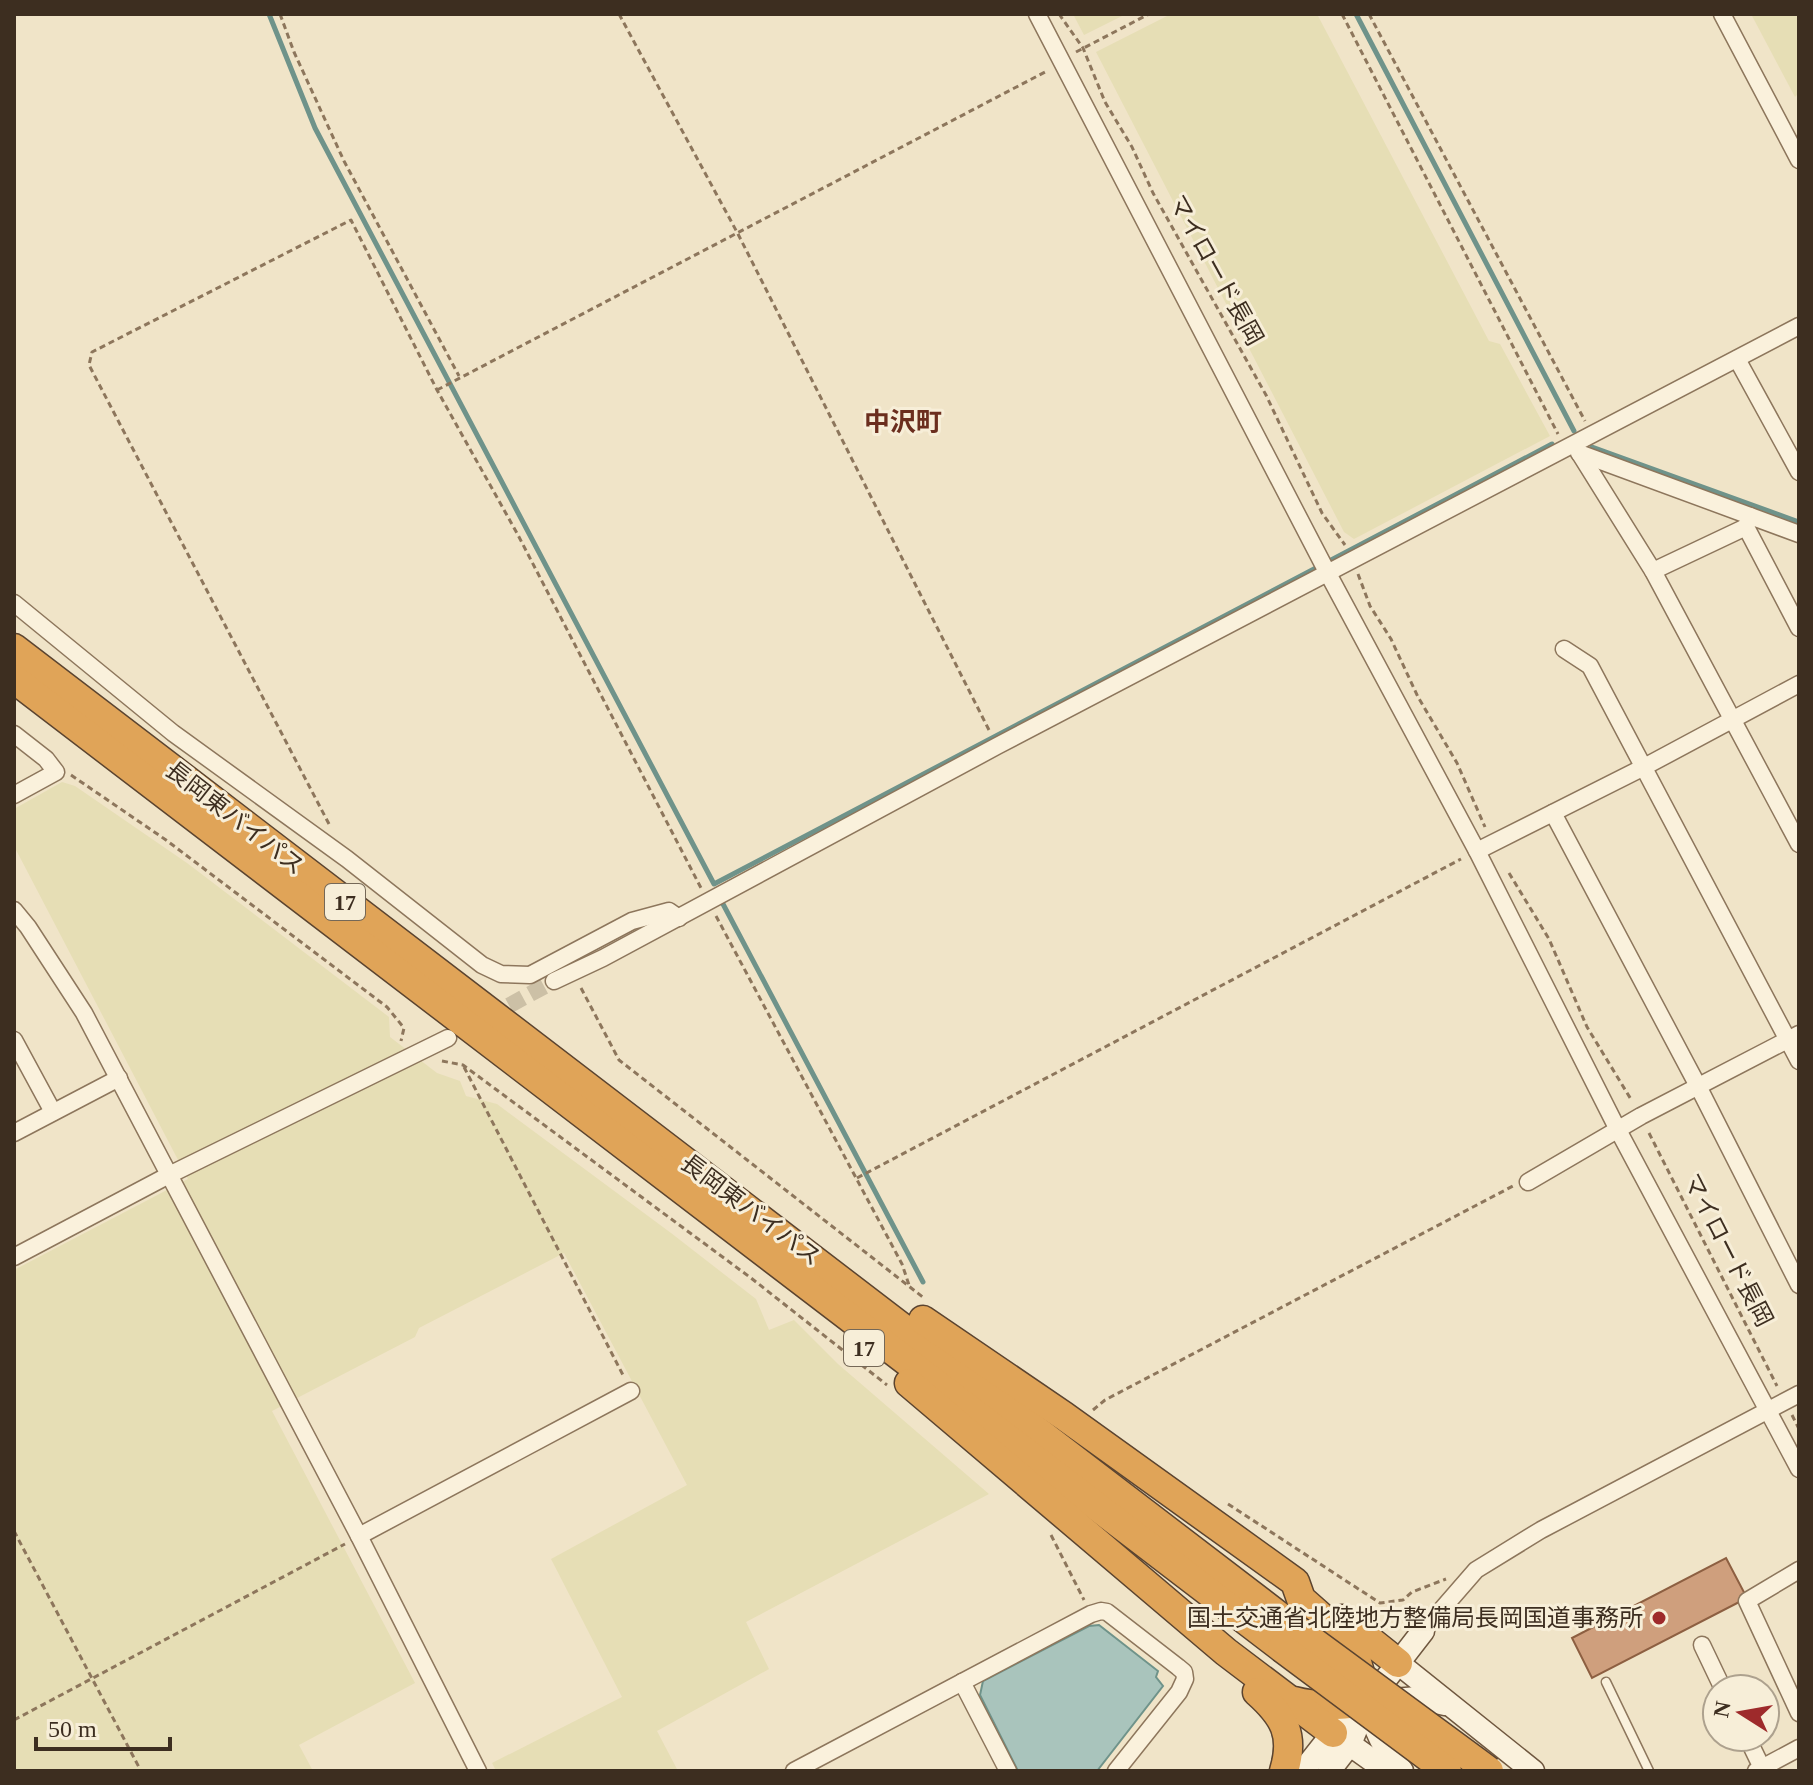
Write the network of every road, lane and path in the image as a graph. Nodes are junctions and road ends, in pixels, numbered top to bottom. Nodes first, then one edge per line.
1 (280, 14) edge
2 (619, 14) edge
3 (1037, 14) edge
4 (1059, 14) edge
5 (1149, 14) edge
6 (1342, 14) edge
7 (1369, 14) edge
8 (1722, 14) edge
9 (1083, 48) junction
10 (1061, 60) junction
11 (1799, 160) edge
12 (738, 234) junction
13 (1799, 326) edge
14 (1737, 359) junction
15 (459, 377) junction
16 (438, 388) junction
17 (1593, 435) junction
18 (1572, 449) junction
19 (1799, 472) edge
20 (1748, 522) junction
21 (1799, 534) edge
22 (1344, 543) dead end
23 (1324, 566) junction
24 (1653, 571) junction
25 (1359, 575) dead end
26 (14, 603) edge
27 (1799, 628) edge
28 (14, 648) edge
29 (1564, 649) dead end
30 (14, 679) edge
31 (1799, 684) edge
32 (1732, 719) junction
33 (991, 733) dead end
34 (14, 734) edge
35 (1644, 767) junction
36 (56, 772) junction
37 (14, 795) edge
38 (1553, 813) junction
39 (1486, 828) dead end
40 (1799, 844) edge
41 (1477, 851) junction
42 (347, 859) junction
43 (1508, 872) dead end
44 (708, 901) junction
45 (14, 910) edge
46 (679, 918) junction
47 (391, 967) junction
48 (583, 980) dead end
49 (554, 981) tunnel mouth
50 (1794, 1037) edge
51 (448, 1038) dead end
52 (14, 1040) edge
53 (397, 1048) dead end
54 (1799, 1061) edge
55 (436, 1062) dead end
56 (463, 1065) junction
57 (119, 1078) junction
58 (1699, 1088) junction
59 (1634, 1106) dead end
60 (53, 1112) junction
61 (1644, 1124) dead end
62 (1618, 1130) junction
63 (14, 1133) edge
64 (677, 1154) junction
65 (169, 1175) junction
66 (857, 1178) junction
67 (1528, 1182) joint
68 (14, 1257) edge
69 (1799, 1285) edge
70 (910, 1288) junction
71 (936, 1306) dead end
72 (894, 1390) dead end
73 (631, 1391) joint
74 (1780, 1392) dead end
75 (1799, 1394) edge
76 (1770, 1411) junction
77 (1089, 1413) dead end
78 (1791, 1413) dead end
79 (1799, 1429) edge
80 (1799, 1469) edge
81 (1221, 1499) dead end
82 (14, 1531) edge
83 (1048, 1531) dead end
84 (359, 1536) junction
85 (1476, 1570) junction
86 (1799, 1570) edge
87 (1295, 1582) junction
88 (1091, 1614) junction
89 (1423, 1631) joint
90 (1289, 1638) junction
91 (1702, 1645) dead end
92 (1226, 1652) junction
93 (1398, 1663) junction
94 (1715, 1673) edge
95 (92, 1680) junction
96 (962, 1682) junction
97 (1606, 1682) dead end
98 (1287, 1699) junction
99 (1368, 1702) junction
100 (1450, 1705) junction
101 (1799, 1713) edge
102 (14, 1720) edge
103 (1341, 1738) junction
104 (1799, 1748) edge
105 (814, 1766) edge
106 (1759, 1769) edge
107 (141, 1771) edge
108 (478, 1771) edge
109 (794, 1771) edge
110 (1008, 1771) edge
111 (1116, 1771) edge
112 (1284, 1771) edge
113 (1303, 1771) edge
114 (1329, 1771) edge
115 (1387, 1771) edge
116 (1402, 1771) edge
117 (1447, 1771) edge
118 (1489, 1771) edge
119 (1533, 1771) edge
120 (1649, 1771) edge

1 - 15 path
2 - 12 path
3 - 10 street
4 - 9 path, マイロード長岡
5 - 9 path
6 - 18 path
7 - 17 path
8 - 11 street
9 - 10 path
9 - 22 path, マイロード長岡
10 - 12 path
10 - 23 street
12 - 15 path
12 - 33 path
13 - 14 street
14 - 17 street
14 - 19 street
15 - 16 path
16 - 42 path
16 - 44 path
17 - 18 street
18 - 20 street
18 - 23 street
18 - 24 street
20 - 21 street
20 - 24 street
20 - 27 street
23 - 41 street
23 - 44 street
24 - 32 street
25 - 39 path
26 - 42 street
28 - 64 highway, 長岡東バイパス / 17
29 - 35 street
30 - 47 highway, 長岡東バイパス / 17
31 - 32 street
32 - 35 street
32 - 40 street
34 - 36 street
35 - 38 street
35 - 50 street
36 - 37 street
36 - 53 path
38 - 41 street
38 - 58 street
41 - 62 street
41 - 66 path
42 - 46 street
43 - 59 path
44 - 46 street
44 - 66 path
45 - 57 street
46 - 49 street
47 - 90 highway, 長岡東バイパス / 17
47 - 92 highway, 17
48 - 70 path
50 - 54 street
50 - 58 street
51 - 65 street
52 - 60 street
55 - 56 path
56 - 72 path
56 - 73 path
57 - 60 street
57 - 65 street
58 - 62 street
58 - 69 street
60 - 63 street
61 - 74 path, マイロード長岡
62 - 67 street
62 - 76 street
64 - 87 highway, 17
64 - 90 highway, 長岡東バイパス / 17
65 - 68 street
65 - 84 street
66 - 70 path
67 - 77 path
70 - 71 path
73 - 84 street
75 - 76 street
76 - 80 street
76 - 85 street
78 - 79 path
81 - 85 path
82 - 95 path
83 - 88 path
84 - 95 path
84 - 108 street
85 - 89 street
86 - 101 street
87 - 93 highway, 17
87 - 99 highway, 17
88 - 96 street
88 - 111 street
89 - 93 street
90 - 117 highway, 長岡東バイパス / 17, bridge
90 - 118 highway, 長岡東バイパス / 17, bridge
91 - 94 street
92 - 98 highway, 17
92 - 112 highway
93 - 99 street
93 - 100 street, 17
95 - 102 path
95 - 107 path
96 - 105 street
96 - 110 street
97 - 120 lane
98 - 99 highway, 17
98 - 103 highway, 17
99 - 100 street, 17
99 - 103 street
99 - 116 street, 17
100 - 119 street, 17
103 - 113 street
103 - 114 street
103 - 115 street, 17
104 - 106 street
105 - 109 street

